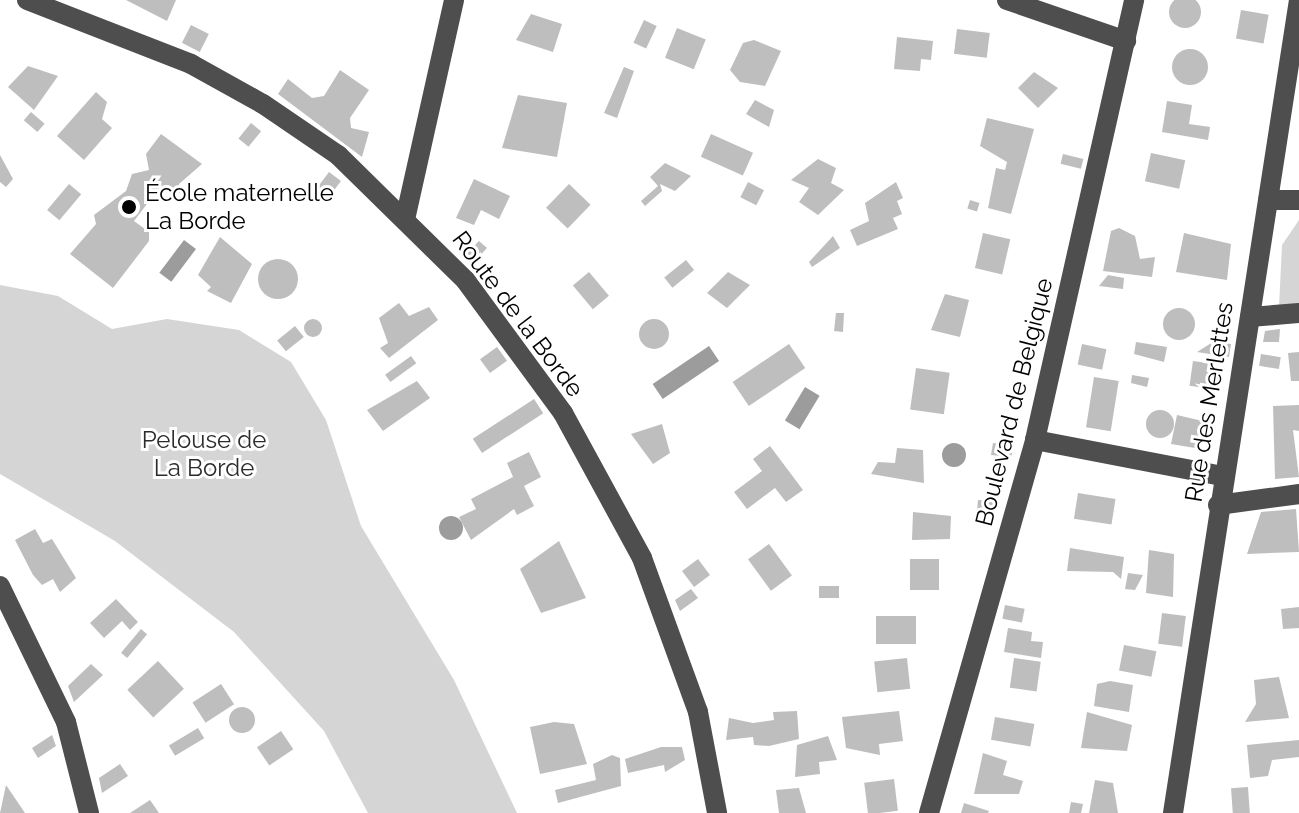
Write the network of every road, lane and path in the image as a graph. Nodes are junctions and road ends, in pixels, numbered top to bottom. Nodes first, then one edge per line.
1 (27, 0) edge
2 (454, 0) edge
3 (1007, 0) edge
4 (1134, 0) edge
5 (1299, 0) edge
6 (1126, 41) junction
7 (1268, 200) junction
8 (1299, 200) edge
9 (406, 215) junction
10 (1299, 313) edge
11 (1250, 317) junction
12 (1035, 440) junction
13 (1222, 476) junction
14 (1299, 494) edge
15 (1218, 505) junction
16 (0, 586) edge
17 (89, 813) edge
18 (717, 813) edge
19 (929, 813) edge
20 (1173, 813) edge

1 - 9 street, Route de la Borde
2 - 9 street
3 - 6 street
4 - 6 street, Boulevard de Belgique
5 - 7 street, Rue des Merlettes
6 - 12 street, Boulevard de Belgique
7 - 8 street
7 - 11 street, Rue des Merlettes
9 - 18 street, Route de la Borde
10 - 11 street
11 - 13 street, Rue des Merlettes
12 - 13 street
12 - 19 street, Boulevard de Belgique
13 - 15 street, Rue des Merlettes
14 - 15 street
15 - 20 street, Rue des Merlettes
16 - 17 street

